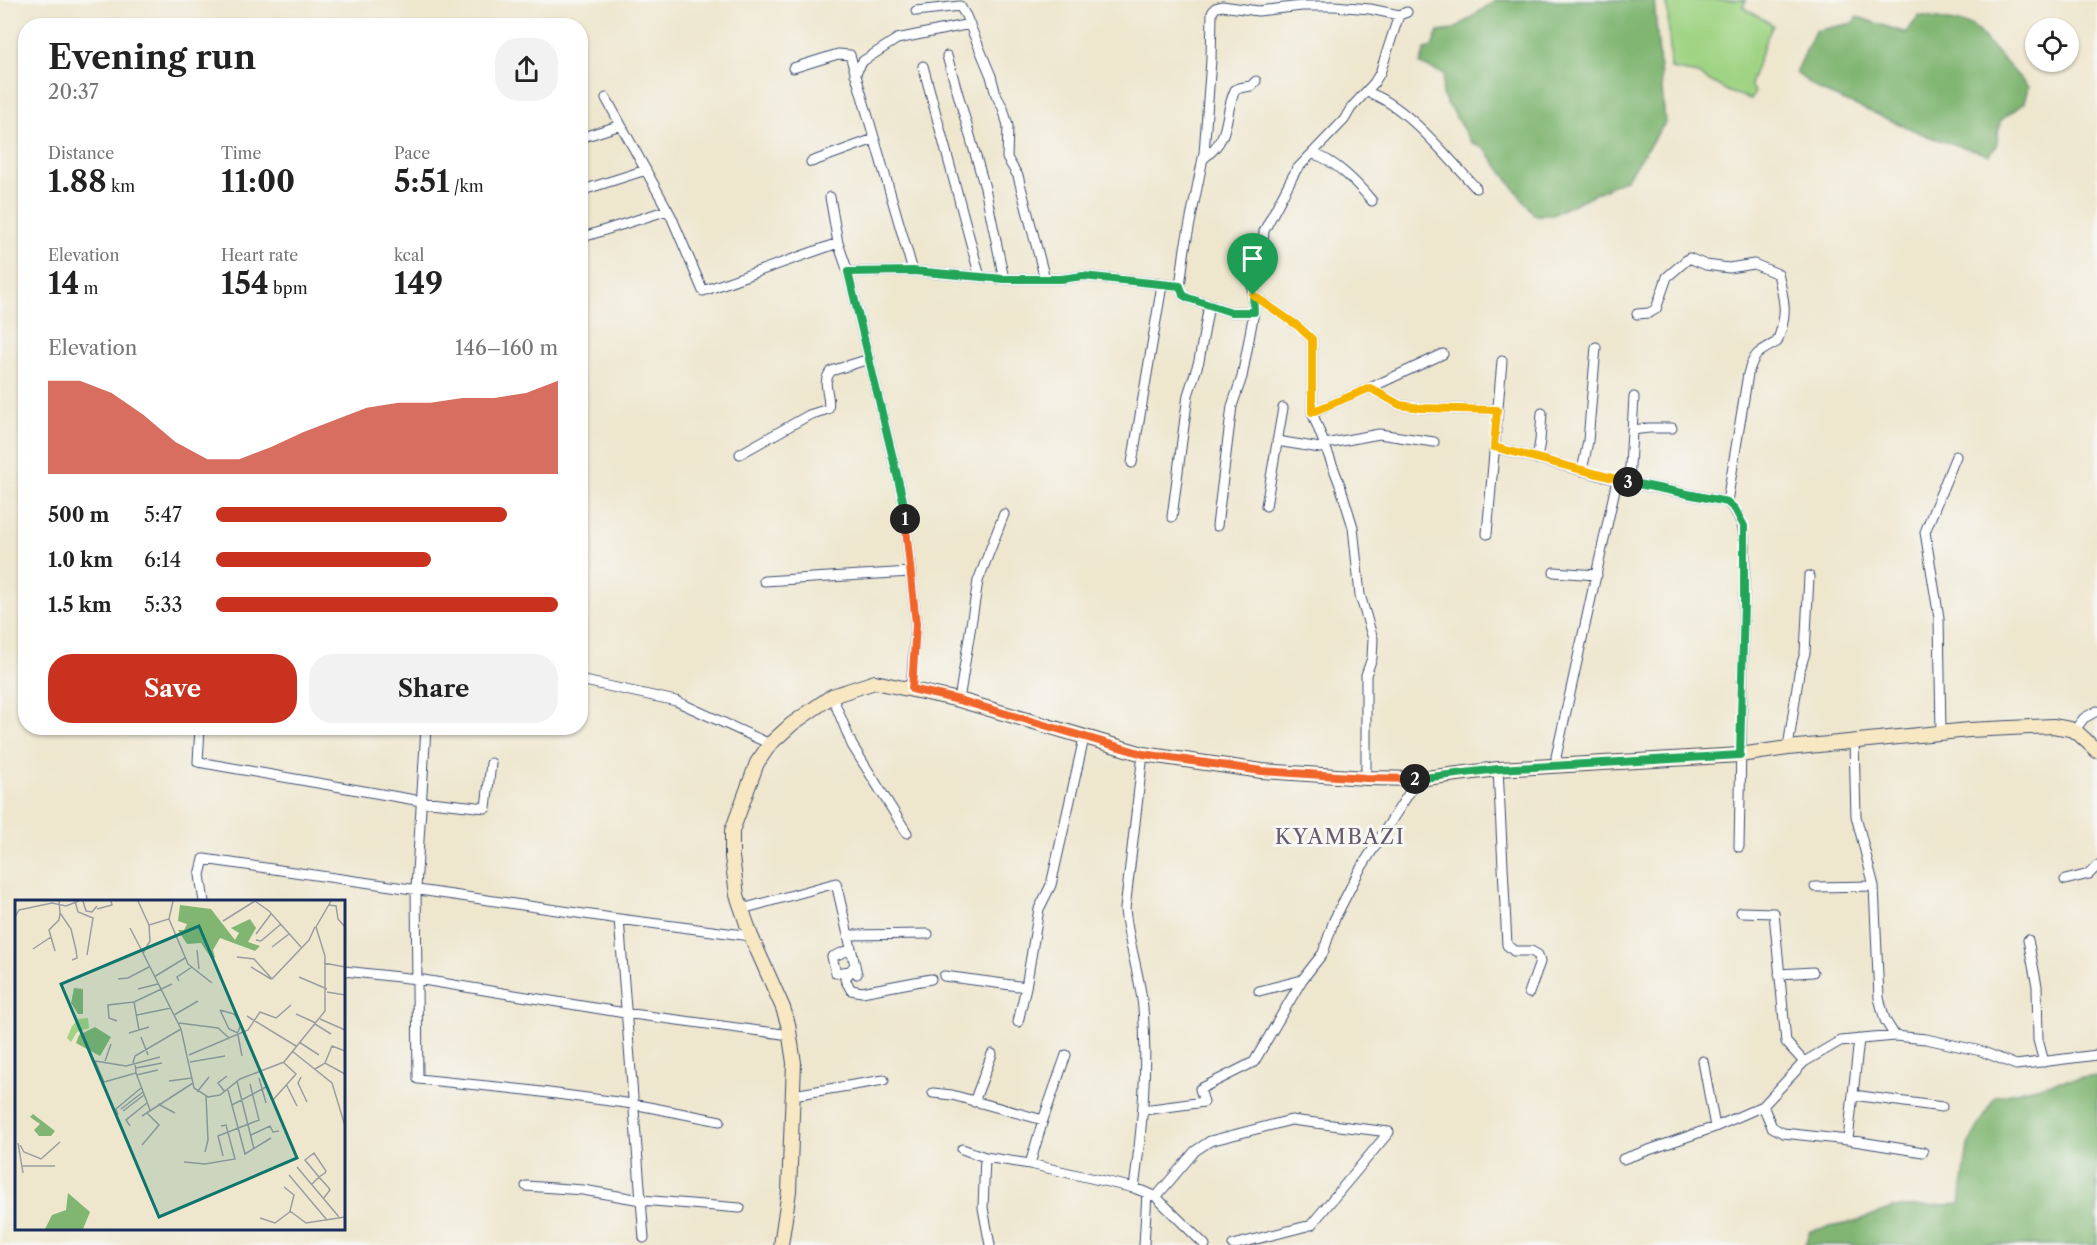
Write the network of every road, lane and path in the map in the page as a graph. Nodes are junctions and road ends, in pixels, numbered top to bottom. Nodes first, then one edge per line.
1 (916, 11) dead end
2 (970, 24) junction
3 (946, 56) dead end
4 (923, 66) dead end
5 (793, 68) dead end
6 (855, 74) junction
7 (1256, 81) dead end
8 (1366, 92) junction
9 (606, 98) dead end
10 (621, 125) junction
11 (588, 135) edge
12 (874, 139) junction
13 (1313, 154) junction
14 (1203, 159) junction
15 (811, 162) dead end
16 (646, 170) junction
17 (588, 188) edge
18 (1476, 188) dead end
19 (830, 197) dead end
20 (1372, 201) dead end
21 (668, 210) junction
22 (588, 235) edge
23 (838, 243) junction
24 (913, 271) junction
25 (848, 272) junction
26 (980, 277) junction
27 (1004, 279) junction
28 (1045, 279) junction
29 (1162, 285) junction
30 (1180, 286) junction
31 (1253, 295) junction
32 (1209, 305) junction
33 (1254, 312) junction
34 (1637, 314) dead end
35 (1596, 347) dead end
36 (1443, 354) dead end
37 (869, 359) junction
38 (1502, 362) dead end
39 (1370, 388) junction
40 (1634, 397) dead end
41 (1283, 408) dead end
42 (1497, 410) junction
43 (1312, 412) junction
44 (1542, 413) dead end
45 (1672, 428) dead end
46 (1632, 430) junction
47 (1277, 441) junction
48 (1434, 442) dead end
49 (1325, 444) junction
50 (1494, 447) junction
51 (740, 454) dead end
52 (1956, 456) dead end
53 (1537, 459) junction
54 (1132, 463) dead end
55 (1582, 471) junction
56 (1617, 480) junction
57 (1629, 483) junction
58 (1727, 502) junction
59 (1266, 506) dead end
60 (1004, 514) dead end
61 (1172, 517) dead end
62 (1217, 526) dead end
63 (1486, 534) dead end
64 (910, 572) junction
65 (1554, 572) dead end
66 (1597, 575) junction
67 (1809, 576) dead end
68 (764, 581) dead end
69 (588, 682) edge
70 (912, 689) junction
71 (832, 696) junction
72 (959, 700) junction
73 (2097, 711) edge
74 (1941, 732) junction
75 (2074, 732) junction
76 (200, 735) edge
77 (426, 735) edge
78 (1084, 738) junction
79 (1854, 741) junction
80 (770, 744) junction
81 (1788, 748) junction
82 (2097, 751) edge
83 (1143, 754) junction
84 (1740, 755) junction
85 (491, 763) dead end
86 (1560, 765) junction
87 (1498, 769) junction
88 (1366, 778) junction
89 (1418, 779) junction
90 (421, 801) junction
91 (907, 833) dead end
92 (1739, 847) dead end
93 (2097, 866) edge
94 (2065, 880) dead end
95 (1874, 886) junction
96 (1815, 887) dead end
97 (416, 888) junction
98 (204, 900) edge
99 (742, 909) junction
100 (1741, 912) dead end
101 (619, 919) junction
102 (928, 934) dead end
103 (848, 935) junction
104 (751, 936) junction
105 (2028, 940) dead end
106 (851, 949) junction
107 (856, 970) junction
108 (345, 971) edge
109 (1813, 972) dead end
110 (1779, 974) junction
111 (944, 976) dead end
112 (417, 979) junction
113 (931, 979) dead end
114 (1302, 980) junction
115 (1026, 987) junction
116 (1259, 992) dead end
117 (1529, 993) dead end
118 (625, 1013) junction
119 (1018, 1022) dead end
120 (790, 1035) junction
121 (1895, 1036) junction
122 (1859, 1039) junction
123 (992, 1054) dead end
124 (2097, 1054) edge
125 (1066, 1055) dead end
126 (1703, 1061) dead end
127 (1804, 1062) junction
128 (2044, 1062) junction
129 (884, 1080) dead end
130 (933, 1093) dead end
131 (793, 1095) junction
132 (1853, 1095) junction
133 (974, 1102) junction
134 (633, 1104) junction
135 (1763, 1106) junction
136 (1942, 1107) dead end
137 (1144, 1110) junction
138 (1043, 1120) junction
139 (720, 1121) dead end
140 (1715, 1127) junction
141 (1848, 1140) junction
142 (962, 1149) dead end
143 (1923, 1152) dead end
144 (985, 1157) junction
145 (1623, 1159) dead end
146 (1030, 1164) junction
147 (526, 1186) dead end
148 (1134, 1188) junction
149 (1151, 1195) junction
150 (642, 1200) junction
151 (740, 1208) dead end
152 (644, 1238) dead end
153 (781, 1245) edge
154 (990, 1245) edge
155 (1144, 1245) edge
156 (1205, 1245) edge
157 (1233, 1245) edge

1 - 2 street
2 - 6 street
2 - 28 street
3 - 27 street
4 - 26 street
5 - 6 street
6 - 12 street
7 - 14 street
8 - 13 street
8 - 14 street
8 - 18 street
9 - 10 street
10 - 11 street
10 - 16 street
12 - 15 street
12 - 24 street
13 - 20 street
13 - 31 street
14 - 30 street
16 - 17 street
16 - 21 street
19 - 23 street
21 - 22 street
21 - 23 street
23 - 25 street
24 - 25 street
24 - 26 street
25 - 37 street
26 - 27 street
27 - 28 street
28 - 29 street
29 - 30 street
29 - 54 street
30 - 32 street
31 - 33 street
31 - 43 street
32 - 33 street
32 - 61 street
33 - 62 street
34 - 58 street
35 - 55 street
36 - 39 street
37 - 51 street
37 - 64 street
38 - 42 street
39 - 42 street
39 - 43 street
40 - 46 street
41 - 47 street
42 - 50 street
43 - 49 street
44 - 53 street
45 - 46 street
46 - 57 street
47 - 49 street
47 - 59 street
48 - 49 street
49 - 88 street
50 - 53 street
50 - 63 street
52 - 74 street
53 - 55 street
55 - 56 street
56 - 57 street
56 - 66 street
57 - 58 street
58 - 84 street
60 - 72 street
64 - 68 street
64 - 70 street
65 - 66 street
66 - 86 street
67 - 81 street
69 - 80 street
70 - 71 street
70 - 72 street
71 - 80 street
71 - 91 street
72 - 78 street
73 - 75 street
74 - 75 street
74 - 79 street
75 - 82 street
76 - 90 street
77 - 90 street
78 - 83 street
78 - 115 street
79 - 81 street
79 - 95 street
80 - 99 street
81 - 84 street
83 - 88 street
83 - 137 street
84 - 86 street
84 - 92 street
85 - 90 street
86 - 87 street
87 - 89 street
87 - 117 street
88 - 89 street
89 - 114 street
90 - 97 street
93 - 94 street
95 - 96 street
95 - 121 street
97 - 98 street
97 - 101 street
97 - 112 street
99 - 103 street
99 - 104 street
100 - 110 street
101 - 104 street
101 - 118 street
102 - 103 street
103 - 106 street
104 - 120 street
105 - 128 street
106 - 107 street
106 - 107 street
107 - 113 street
108 - 112 street
109 - 110 street
110 - 127 street
111 - 115 street
112 - 118 street
112 - 134 street
114 - 116 street
114 - 137 street
115 - 119 street
118 - 120 street
118 - 134 street
120 - 131 street
121 - 122 street
121 - 128 street
122 - 127 street
122 - 132 street
123 - 133 street
124 - 128 street
125 - 138 street
126 - 140 street
127 - 135 street
129 - 131 street
130 - 133 street
131 - 153 street
132 - 136 street
132 - 141 street
133 - 138 street
134 - 139 street
134 - 150 street
135 - 140 street
135 - 141 street
137 - 148 street
138 - 146 street
140 - 145 street
141 - 143 street
142 - 144 street
144 - 146 street
144 - 154 street
146 - 148 street
147 - 150 street
148 - 149 street
149 - 155 street
149 - 156 street
149 - 157 street
150 - 151 street
150 - 152 street

